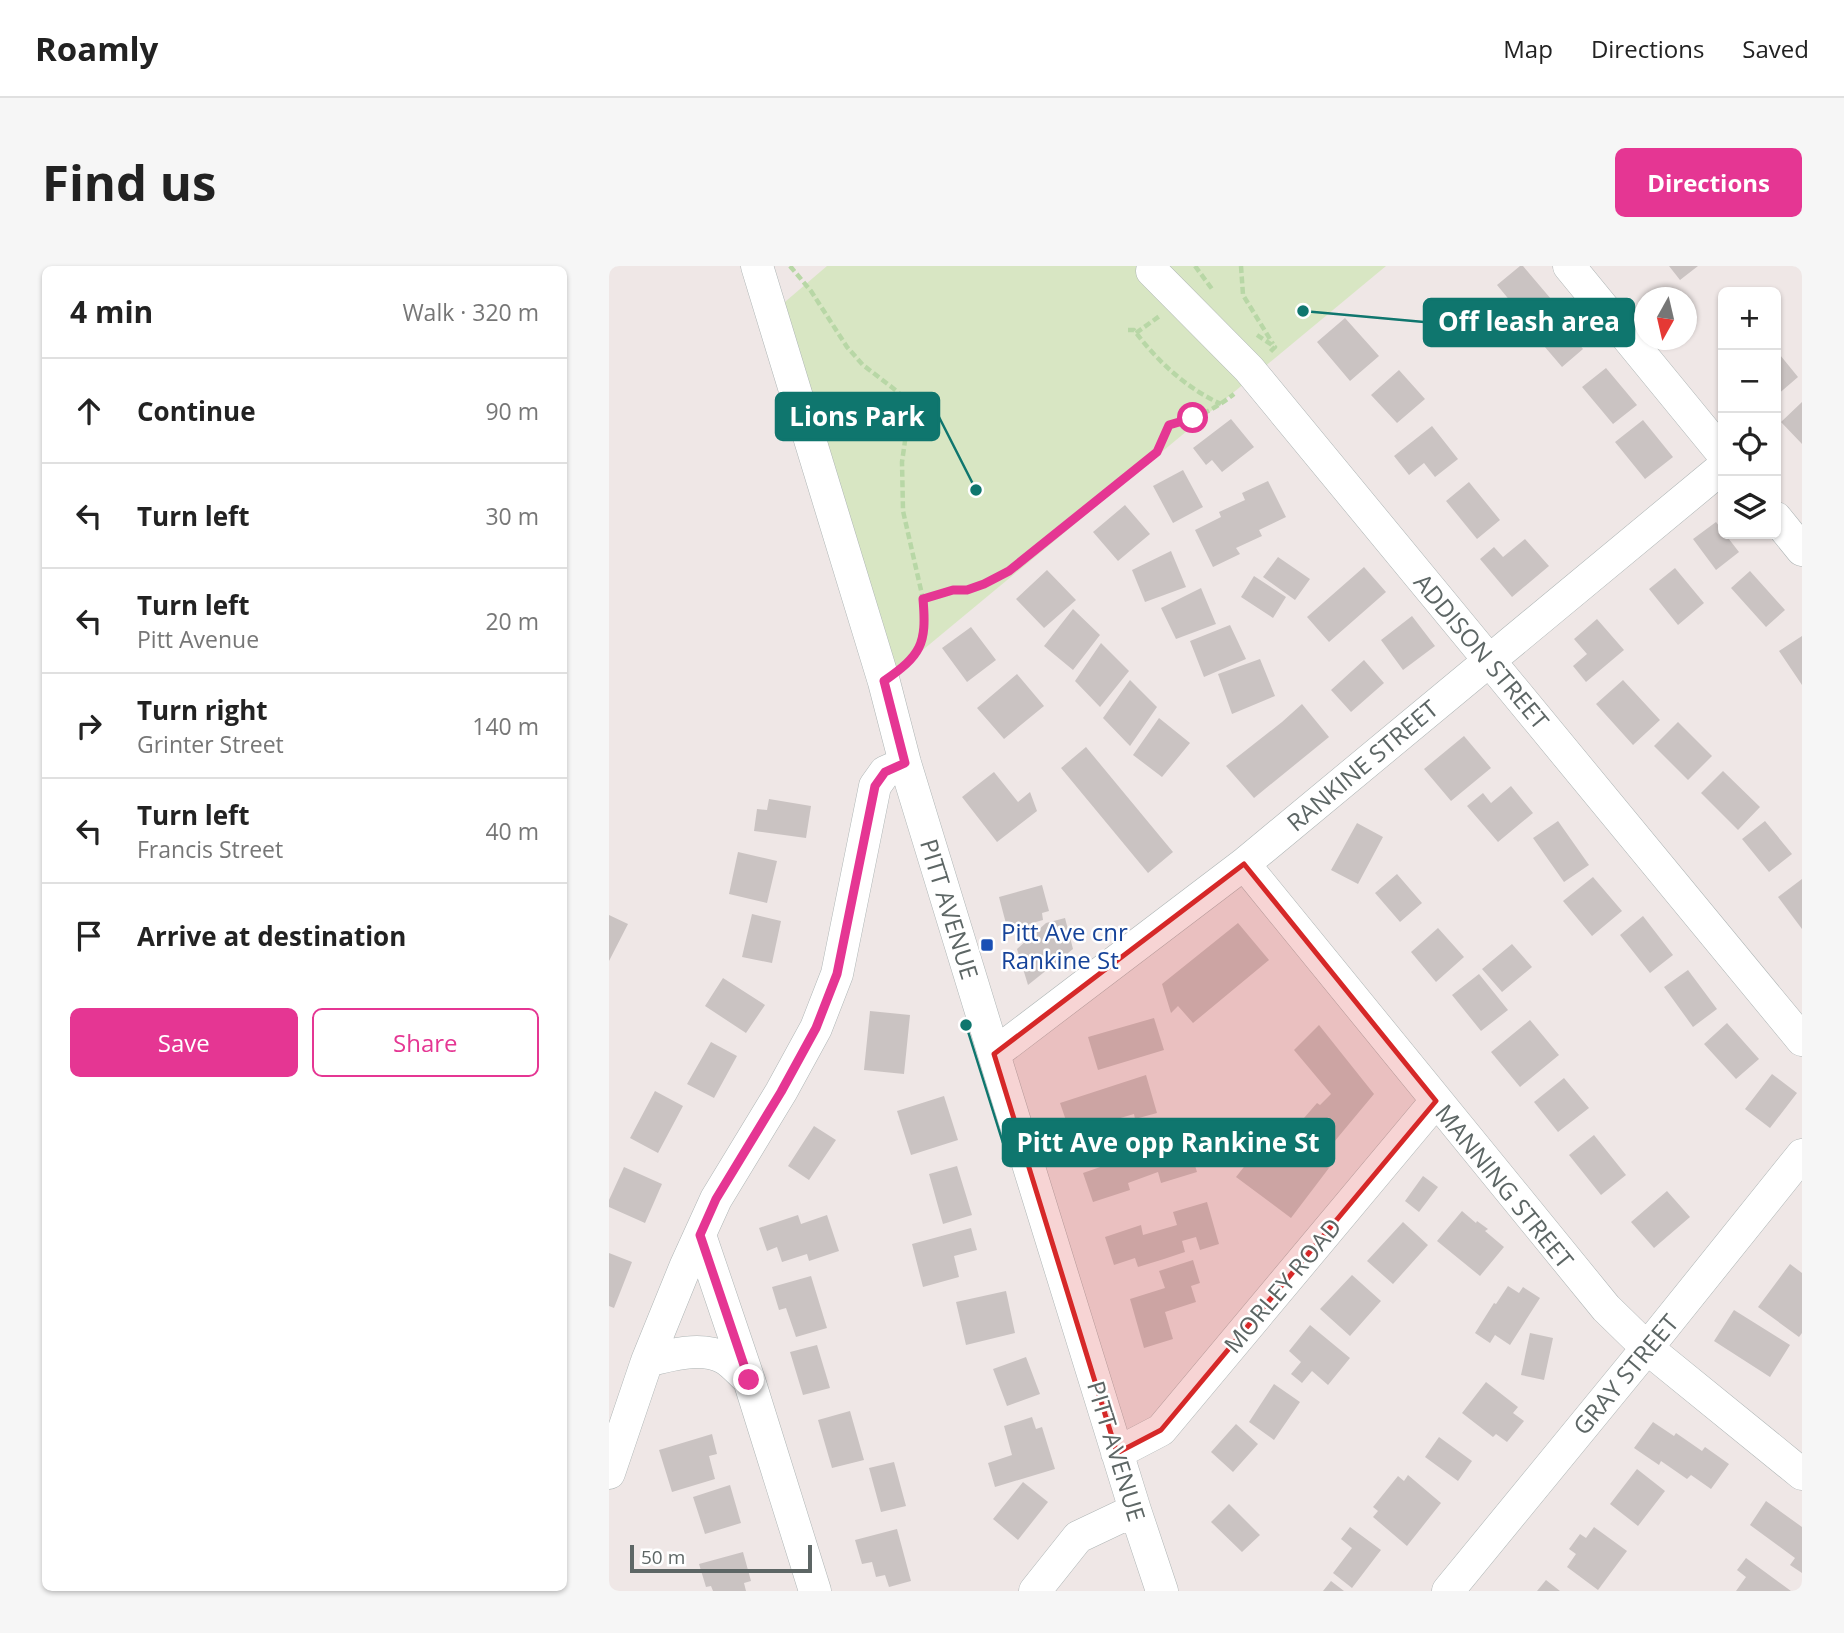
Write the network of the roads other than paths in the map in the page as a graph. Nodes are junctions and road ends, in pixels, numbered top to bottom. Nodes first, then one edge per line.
1 (757, 266) edge
2 (1569, 266) edge
3 (1152, 271) dead end
4 (1718, 448) edge
5 (1718, 471) edge
6 (1781, 524) edge
7 (1802, 550) edge
8 (1490, 659) junction
9 (905, 763) junction
10 (1244, 863) junction
11 (1802, 1040) edge
12 (994, 1054) junction
13 (1436, 1101) junction
14 (1802, 1156) edge
15 (700, 1235) junction
16 (1647, 1348) junction
17 (647, 1361) junction
18 (749, 1380) junction
19 (1117, 1453) junction
20 (609, 1474) edge
21 (1802, 1475) edge
22 (1135, 1510) junction
23 (815, 1591) edge
24 (1035, 1591) edge
25 (1162, 1591) edge
26 (1448, 1591) edge

1 - 9 street, PITT AVENUE
2 - 4 street
3 - 8 street, ADDISON STREET
5 - 8 street, RANKINE STREET
6 - 7 street
8 - 10 street, RANKINE STREET
8 - 11 street, ADDISON STREET
9 - 12 street, PITT AVENUE
9 - 15 street
10 - 12 street, RANKINE STREET
10 - 13 street, MANNING STREET
12 - 19 street, PITT AVENUE
13 - 16 street, MANNING STREET
13 - 19 street, MORLEY ROAD
14 - 16 street, GRAY STREET
15 - 17 street
15 - 18 street
16 - 21 street, MANNING STREET
16 - 26 street, GRAY STREET
17 - 18 street
17 - 20 street
18 - 23 street
19 - 22 street, PITT AVENUE
22 - 24 street
22 - 25 street, PITT AVENUE

